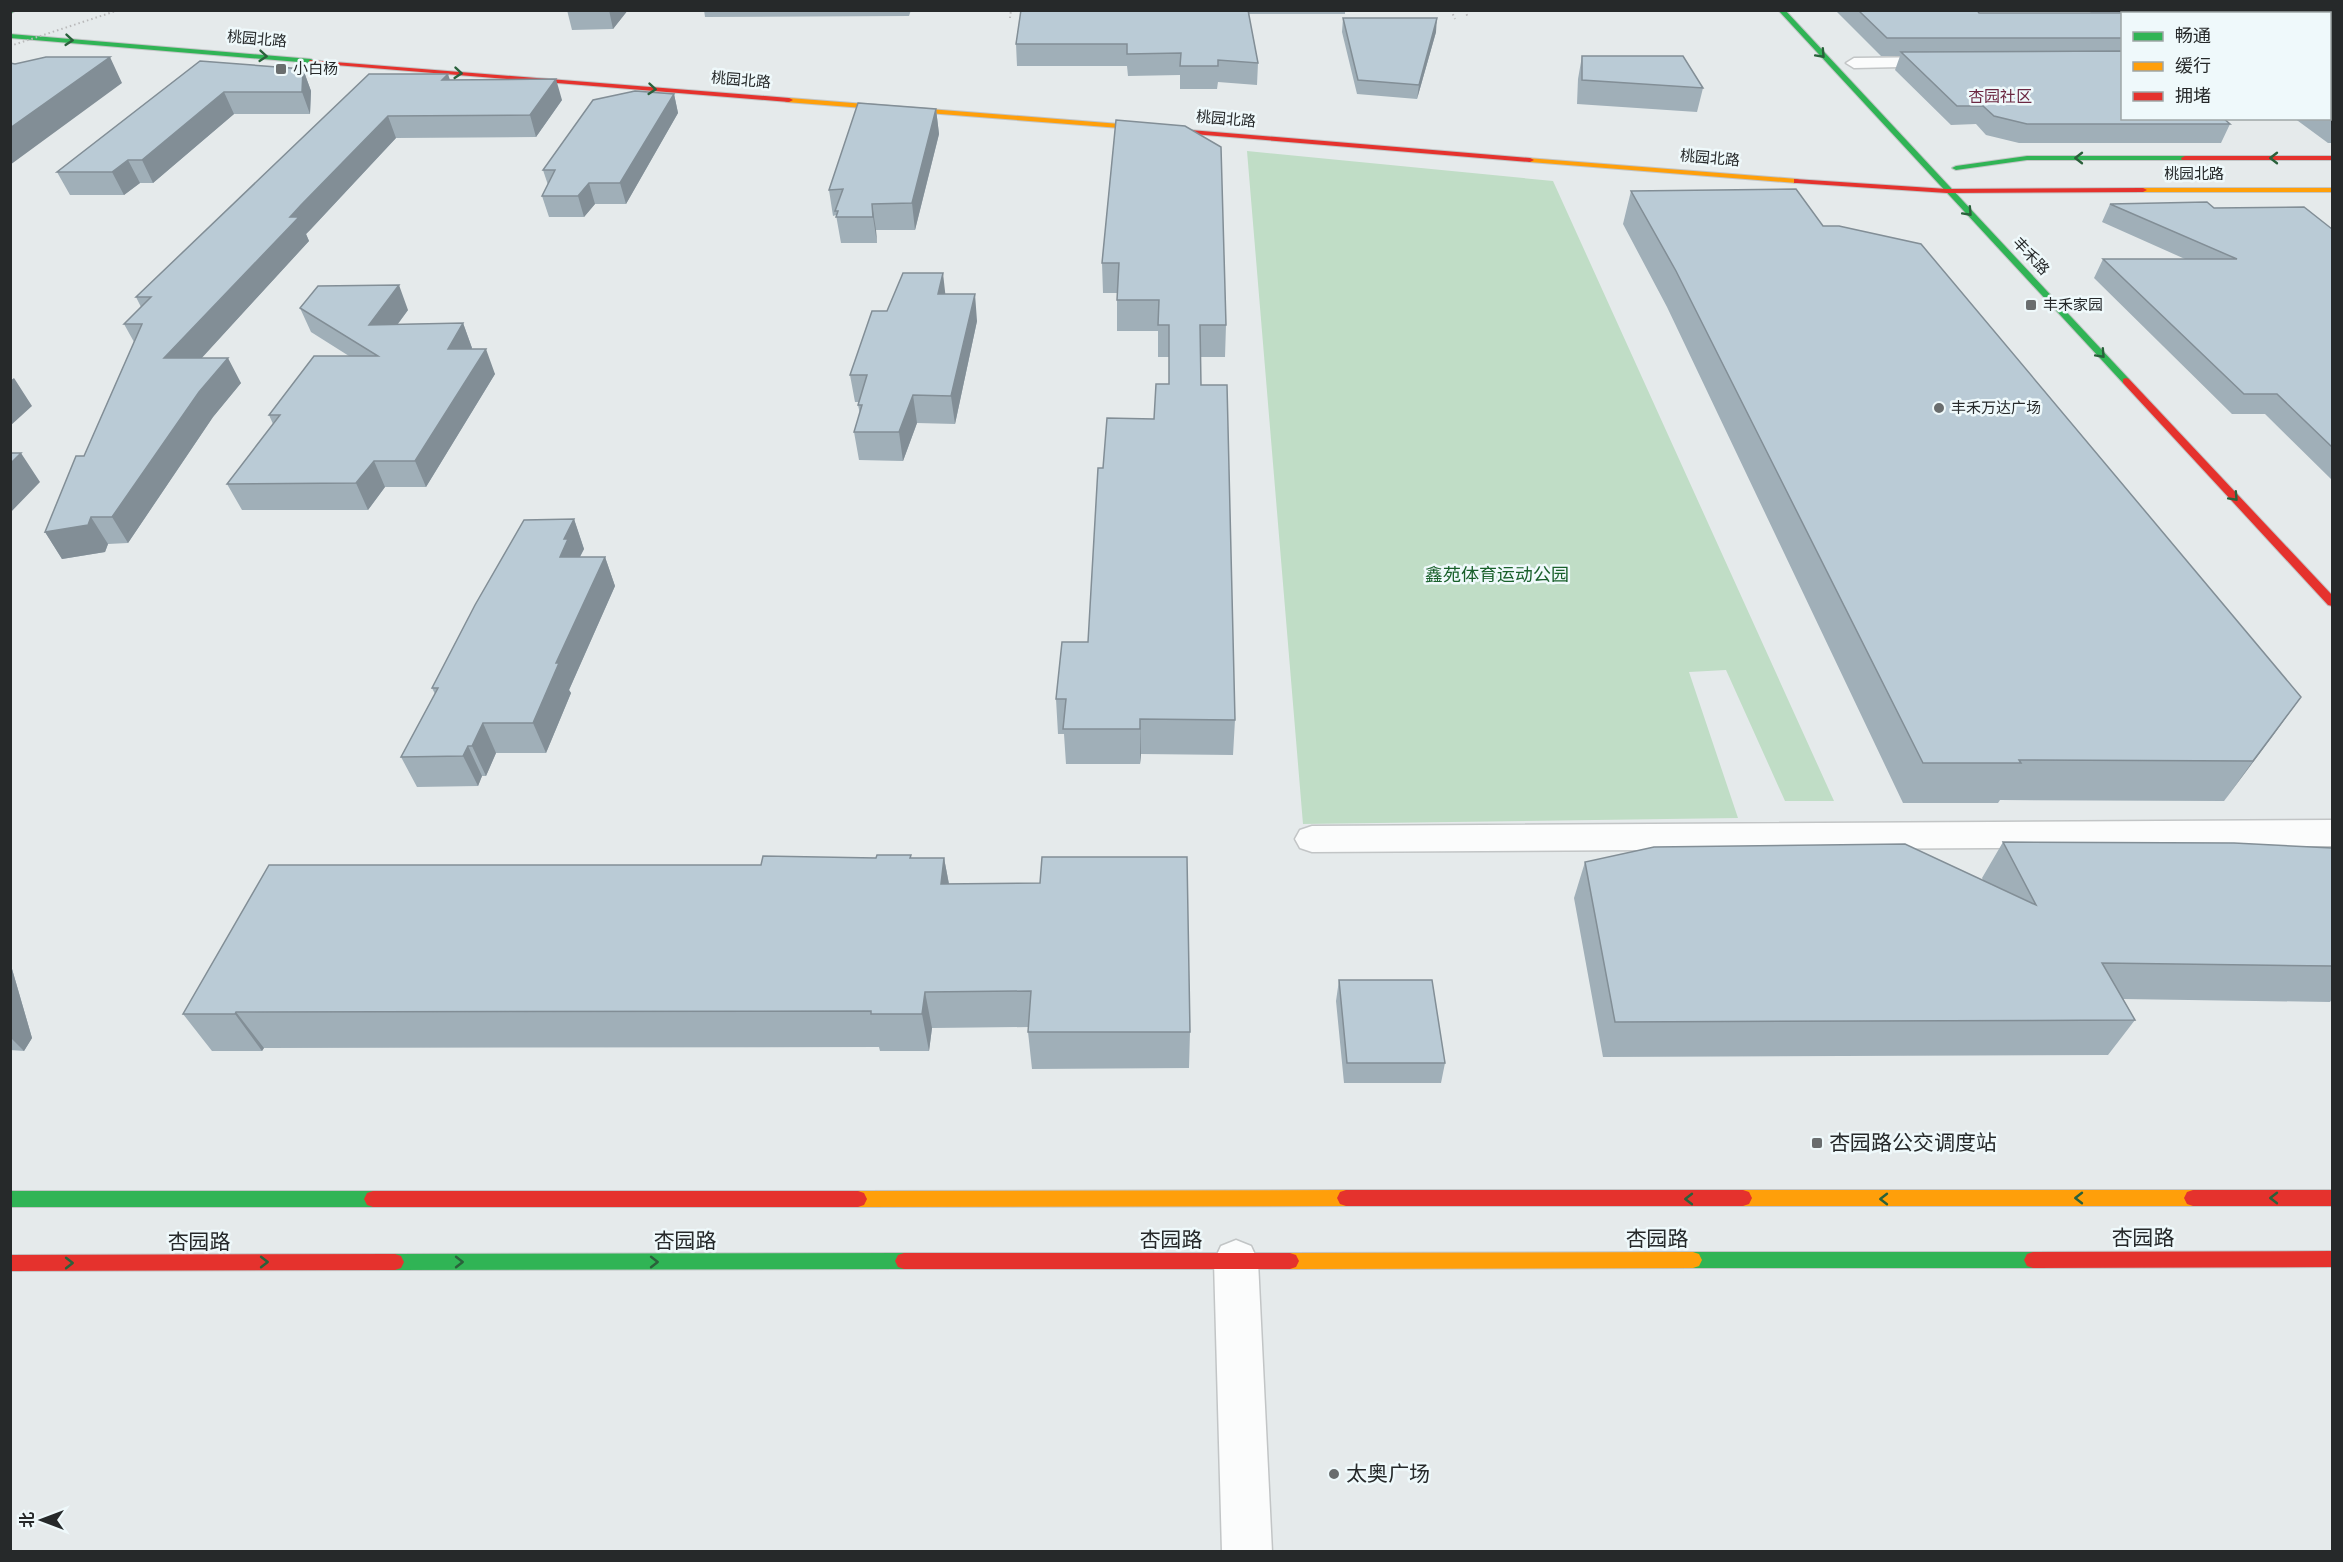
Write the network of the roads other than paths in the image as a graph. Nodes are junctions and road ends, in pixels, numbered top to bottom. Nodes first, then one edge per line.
1 (1781, 10) edge
2 (10, 22) edge
3 (79, 27) dead end
4 (10, 36) edge
5 (1959, 62) edge
6 (1855, 64) dead end
7 (2332, 158) edge
8 (1951, 163) junction
9 (1903, 166) dead end
10 (1926, 168) junction
11 (2332, 171) edge
12 (2332, 190) edge
13 (1947, 191) junction
14 (1978, 191) junction
15 (2332, 203) edge
16 (2180, 204) edge
17 (2075, 205) dead end
18 (1992, 206) dead end
19 (2332, 602) edge
20 (2332, 833) edge
21 (1312, 839) dead end
22 (2332, 1198) edge
23 (10, 1199) edge
24 (2332, 1259) edge
25 (1236, 1261) junction
26 (10, 1263) edge
27 (1247, 1551) edge

1 -> 10 main road, 丰禾路
2 - 3 main road
4 -> 13 main road, 桃园北路
5 - 6 street
7 -> 8 main road
8 - 10 main road, 桃园北路
8 - 11 main road, 桃园北路
8 - 14 main road
9 - 10 main road, 桃园北路
10 - 13 main road, 丰禾路
12 - 14 main road, 桃园北路
13 - 14 main road, 桃园北路
13 -> 19 main road, 丰禾路
14 - 17 main road
14 - 18 main road
15 - 16 main road
20 - 21 street
22 -> 23 main road, 杏园路
24 - 25 main road, 杏园路
26 -> 25 main road, 杏园路
25 - 27 street

